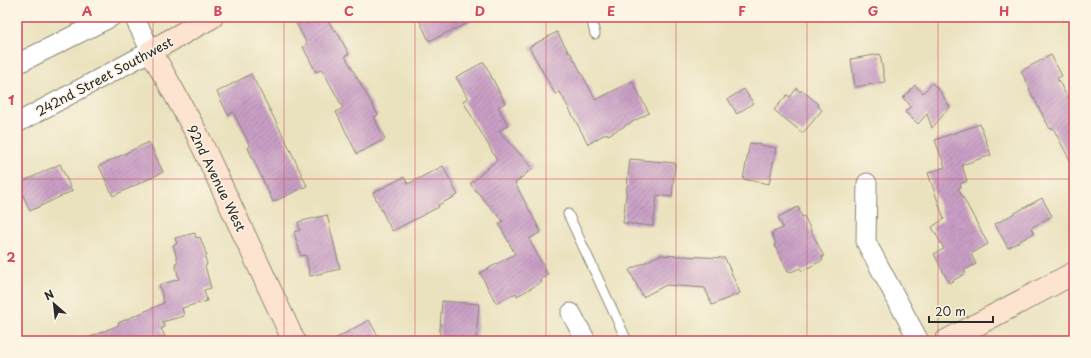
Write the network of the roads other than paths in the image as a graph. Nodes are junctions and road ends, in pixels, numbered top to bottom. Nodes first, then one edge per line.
1 (111, 17) edge
2 (134, 17) edge
3 (212, 17) edge
4 (591, 17) edge
5 (595, 34) dead end
6 (151, 51) junction
7 (17, 64) edge
8 (17, 123) edge
9 (867, 183) dead end
10 (568, 214) dead end
11 (1074, 273) edge
12 (571, 313) dead end
13 (294, 341) edge
14 (586, 341) edge
15 (627, 341) edge
16 (919, 341) edge
17 (946, 341) edge

1 - 7 street
2 - 6 street, 92nd Avenue West
3 - 6 street, 242nd Street Southwest
4 - 5 lane
6 - 8 street, 242nd Street Southwest
6 - 13 street, 92nd Avenue West
9 - 16 street
10 - 15 lane
11 - 17 street
12 - 14 street

